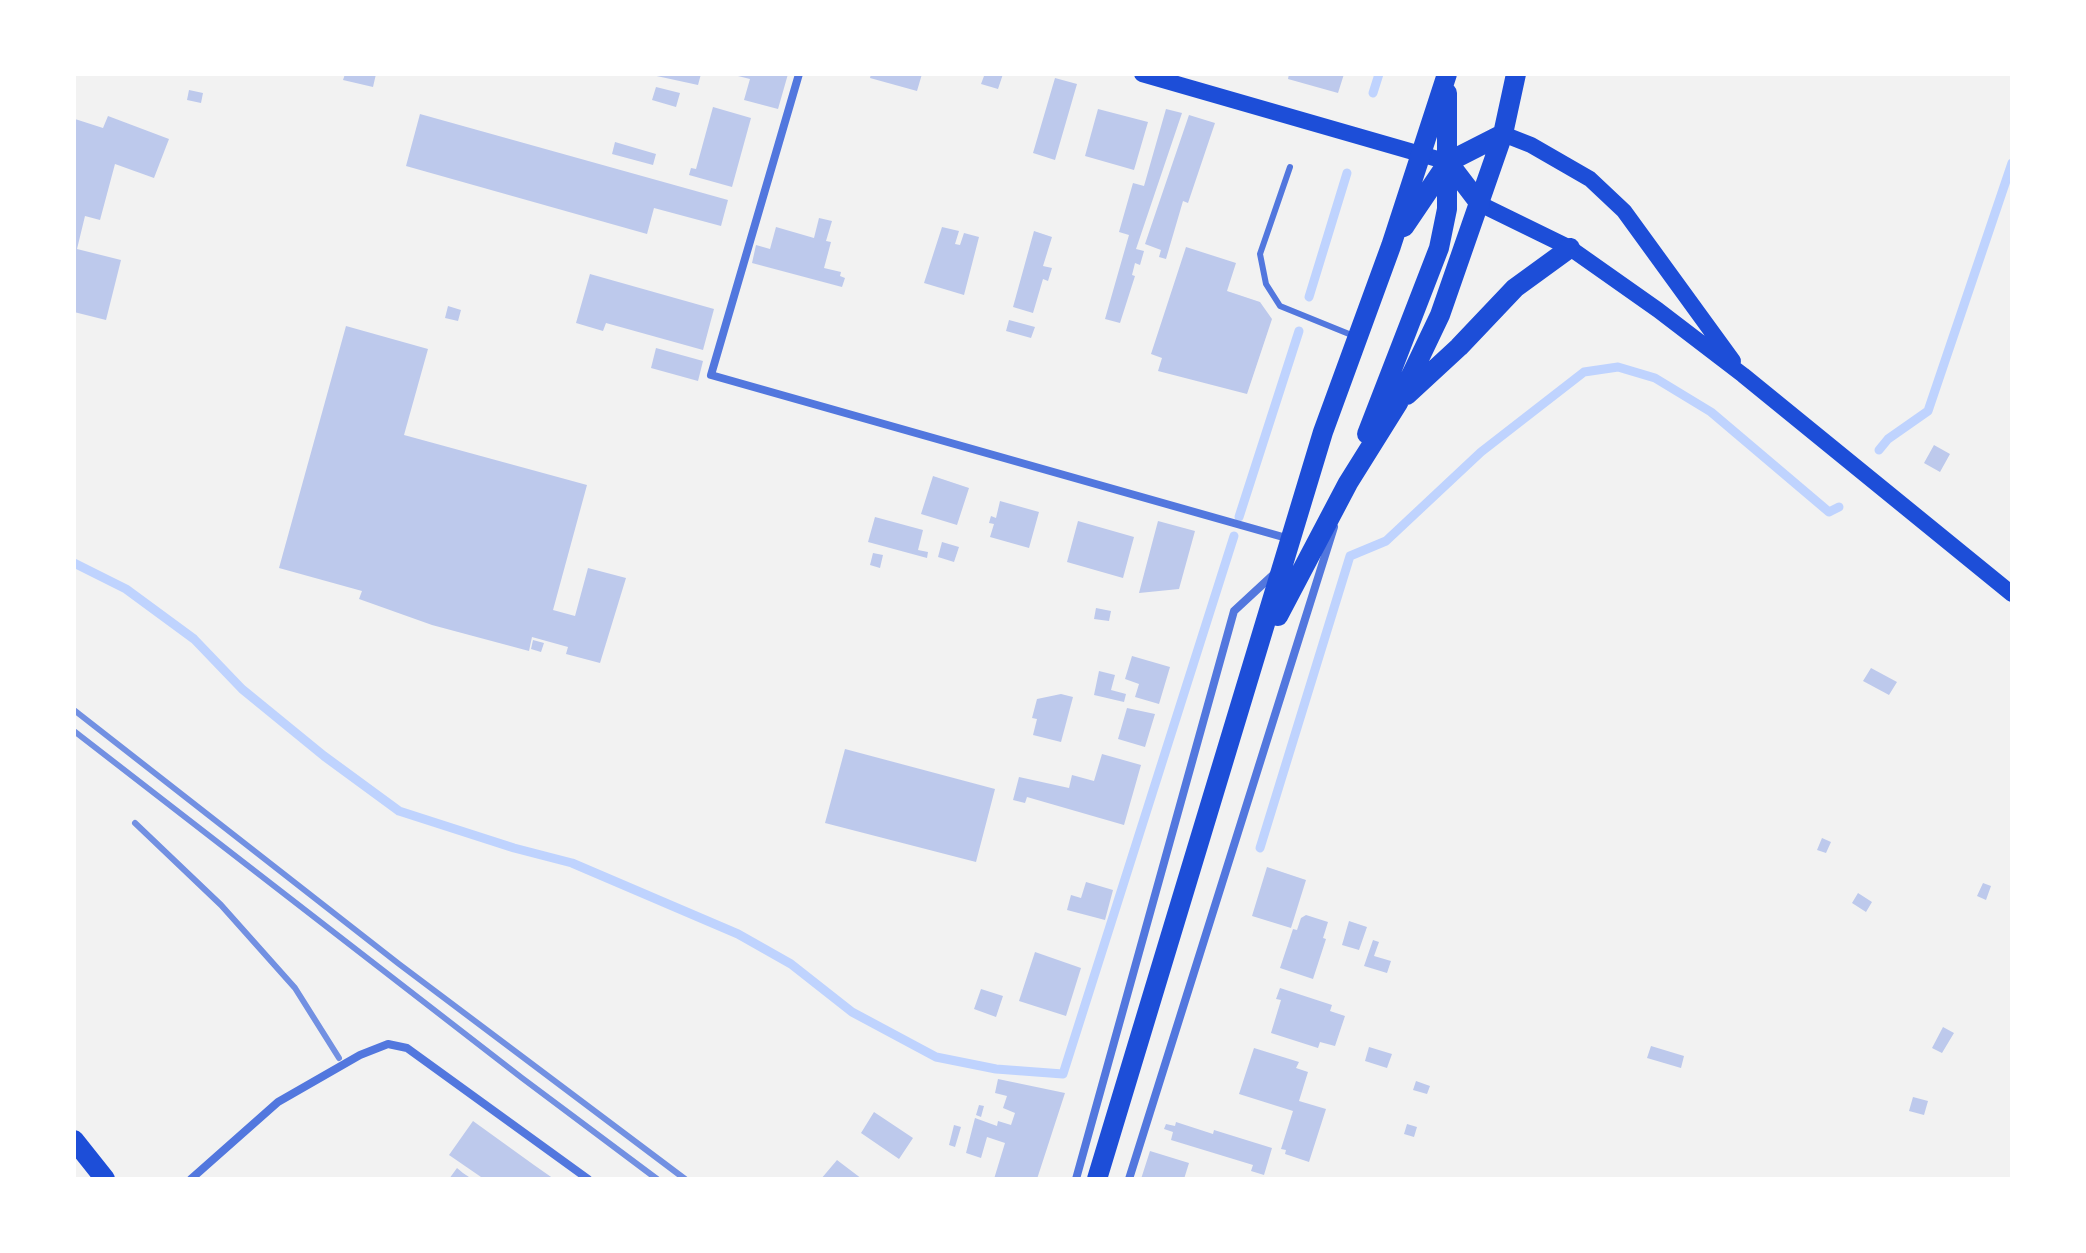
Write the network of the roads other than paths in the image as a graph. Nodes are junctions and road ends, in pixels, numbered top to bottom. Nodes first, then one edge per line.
1 (799, 74) edge
2 (1142, 74) edge
3 (1516, 74) edge
4 (1447, 75) edge
5 (1503, 134) junction
6 (1421, 152) junction
7 (1448, 162) junction
8 (1290, 167) dead end
9 (1480, 204) junction
10 (1391, 246) junction
11 (1570, 248) junction
12 (1357, 338) junction
13 (1743, 375) junction
14 (1398, 403) junction
15 (1348, 483) junction
16 (1291, 539) junction
17 (1283, 566) junction
18 (2012, 594) edge
19 (1256, 659) junction
20 (74, 1140) edge
21 (105, 1179) edge
22 (191, 1179) edge
23 (588, 1179) edge
24 (1076, 1179) edge
25 (1097, 1179) edge
26 (1129, 1179) edge

1 - 16 street
2 - 6 main road
3 - 5 main road
4 - 6 main road
4 - 7 main road
5 - 7 main road
5 - 9 main road
5 - 13 main road
6 - 7 main road
6 - 10 main road
7 - 9 main road
7 - 10 main road
7 - 15 main road
8 - 12 lane
9 - 11 main road
9 - 14 main road
10 - 12 main road
11 - 13 main road
11 - 14 main road
12 - 16 main road
13 - 18 main road
14 - 15 main road
15 - 19 main road
15 - 26 street
16 - 17 main road
17 - 19 main road
17 - 24 street
19 - 25 main road
20 - 21 main road
22 - 23 street

